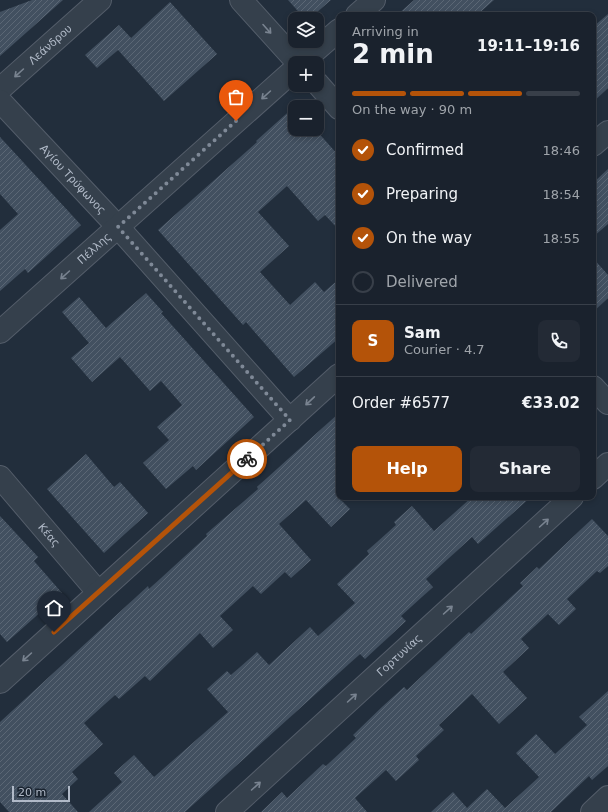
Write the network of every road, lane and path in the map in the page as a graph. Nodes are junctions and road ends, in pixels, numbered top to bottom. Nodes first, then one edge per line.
1 (100, 0) edge
2 (241, 0) edge
3 (374, 0) edge
4 (360, 12) edge
5 (336, 33) edge
6 (293, 56) edge
7 (308, 56) edge
8 (288, 75) edge
9 (0, 89) edge
10 (324, 91) edge
11 (0, 101) edge
12 (336, 105) edge
13 (608, 132) edge
14 (596, 142) edge
15 (118, 227) junction
16 (0, 332) edge
17 (336, 378) edge
18 (596, 390) edge
19 (608, 403) edge
20 (290, 420) junction
21 (608, 464) edge
22 (596, 475) edge
23 (0, 477) edge
24 (569, 500) edge
25 (98, 592) junction
26 (0, 682) edge
27 (608, 797) edge
28 (227, 812) edge
29 (592, 812) edge

1 -> 9 street, Λεάνδρου
2 -> 6 street
3 - 4 street
5 - 7 street
8 -> 15 street, Πέλλης
10 - 12 street
11 - 15 street, Αγίου Τρύφωνος
13 - 14 street
15 -> 16 street, Πέλλης
15 - 20 street, Αγίου Τρύφωνος
17 -> 20 street
18 - 19 street
20 - 25 street
21 - 22 street
23 - 25 street, Κέας
28 -> 24 street, Γορτυνίας
25 -> 26 street
27 - 29 street

